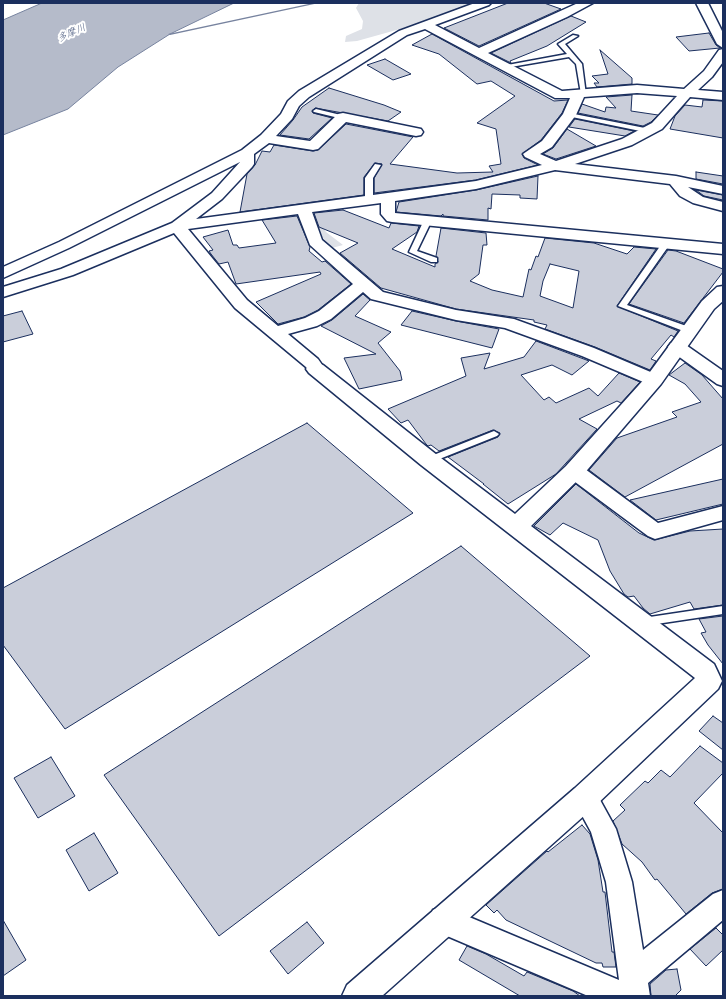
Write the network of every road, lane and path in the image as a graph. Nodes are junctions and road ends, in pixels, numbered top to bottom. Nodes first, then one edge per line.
1 (485, 3) edge
2 (587, 3) edge
3 (702, 3) edge
4 (424, 24) junction
5 (575, 36) dead end
6 (478, 52) junction
7 (723, 52) edge
8 (571, 55) junction
9 (505, 66) junction
10 (688, 92) junction
11 (581, 94) junction
12 (723, 96) edge
13 (316, 111) dead end
14 (569, 115) junction
15 (343, 117) junction
16 (650, 131) junction
17 (416, 132) dead end
18 (266, 138) junction
19 (247, 153) junction
20 (377, 165) dead end
21 (555, 166) junction
22 (676, 180) junction
23 (723, 190) edge
24 (388, 197) junction
25 (369, 200) junction
26 (723, 207) edge
27 (304, 210) junction
28 (427, 222) junction
29 (177, 226) junction
30 (666, 244) junction
31 (723, 249) edge
32 (434, 260) dead end
33 (3, 273) edge
34 (363, 283) junction
35 (723, 291) edge
36 (3, 292) edge
37 (689, 330) junction
38 (274, 333) junction
39 (677, 347) junction
40 (316, 369) joint
41 (654, 380) junction
42 (723, 380) edge
43 (494, 434) dead end
44 (429, 460) junction
45 (574, 471) junction
46 (723, 513) edge
47 (516, 526) junction
48 (723, 610) edge
49 (639, 622) junction
50 (585, 797) junction
51 (723, 903) edge
52 (443, 920) junction
53 (630, 990) edge
54 (358, 996) edge

1 - 4 street
2 - 6 street
3 - 7 street
4 - 6 street
4 - 18 street
5 - 8 lane
6 - 9 street
7 - 10 street
8 - 9 lane
8 - 11 lane
9 - 11 street
10 - 11 street
10 - 12 street
10 - 16 street
11 - 14 street
13 - 15 lane
14 - 16 lane
14 - 21 street
15 - 17 street
15 - 18 street
16 - 21 street
18 - 19 street
19 - 29 street
19 - 33 street
20 - 25 lane
21 - 22 street
21 - 24 street
22 - 23 street
22 - 26 street
24 - 25 street
24 - 28 street
25 - 27 street
27 - 29 street
27 - 34 street
28 - 30 street
28 - 32 lane
29 - 36 street
29 - 38 street
30 - 31 street
30 - 37 lane
34 - 38 street
34 - 41 street
35 - 37 street
37 - 39 street
38 - 40 street
39 - 41 street
39 - 42 street
40 - 44 street
41 - 45 street
43 - 44 lane
44 - 47 street
45 - 46 street
45 - 47 street
47 - 49 street
48 - 49 lane
49 - 50 street
50 - 52 street
50 - 53 street
51 - 53 street
52 - 53 street
52 - 54 street

